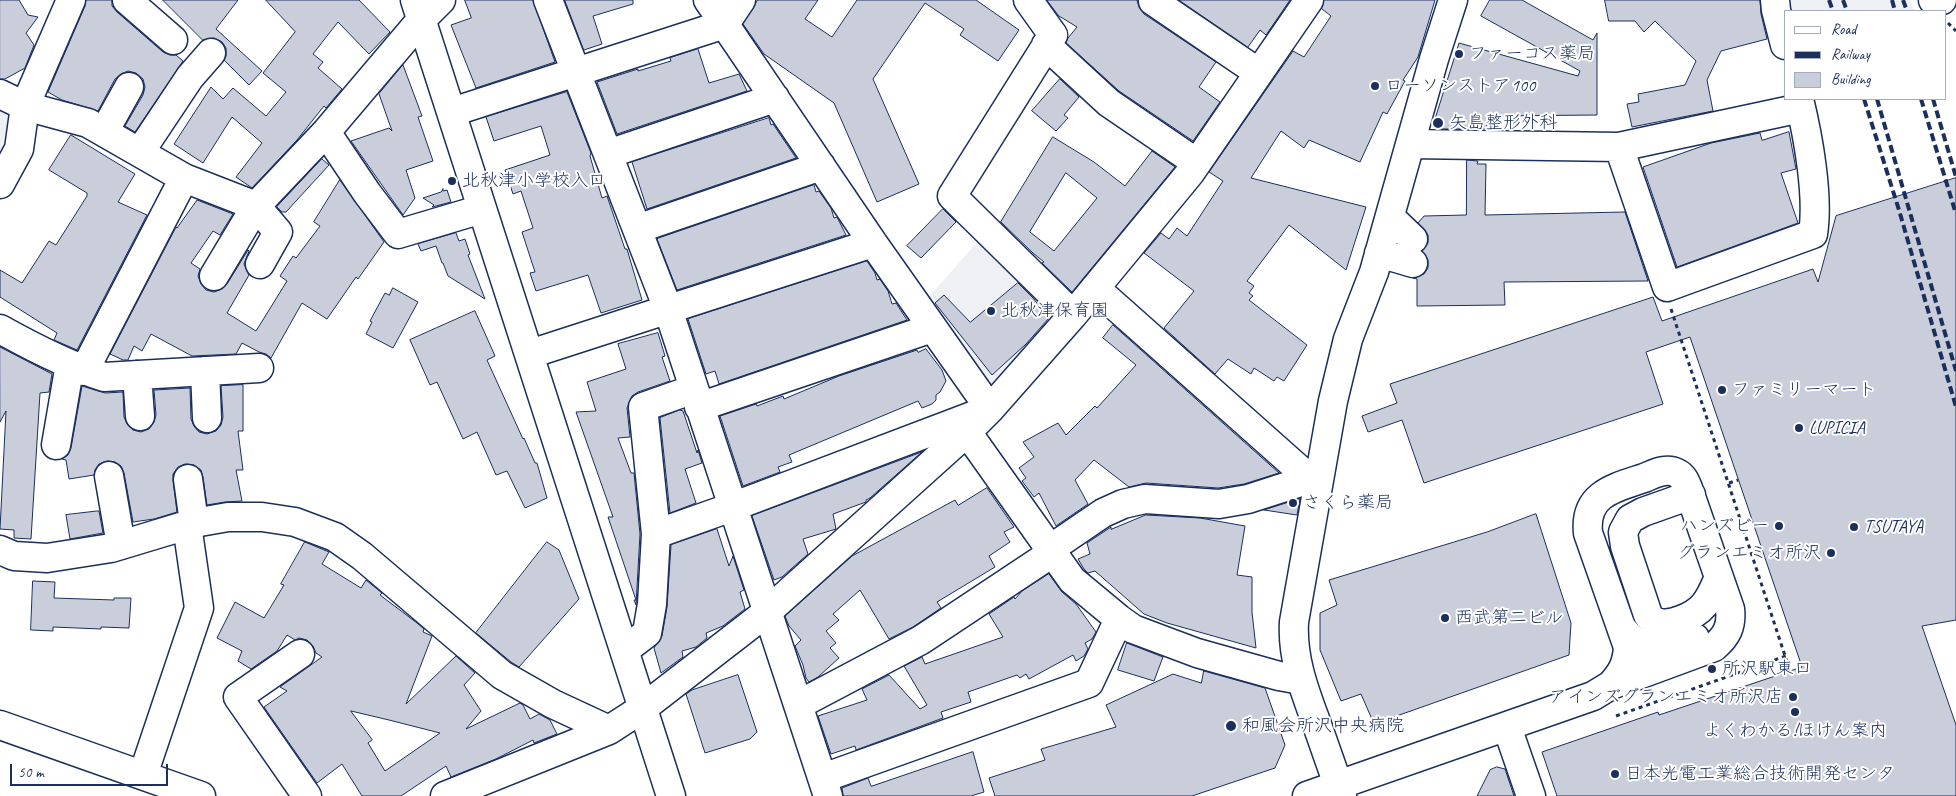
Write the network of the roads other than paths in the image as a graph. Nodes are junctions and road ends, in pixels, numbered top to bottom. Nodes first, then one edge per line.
1 (71, 0) edge
2 (127, 0) edge
3 (441, 0) edge
4 (548, 0) edge
5 (708, 0) edge
6 (741, 0) edge
7 (1028, 0) edge
8 (1309, 0) edge
9 (1453, 0) edge
10 (1775, 0) edge
11 (1934, 0) edge
12 (1942, 0) edge
13 (1153, 1) edge
14 (418, 10) edge
15 (725, 24) junction
16 (173, 40) dead end
17 (1784, 40) edge
18 (1046, 45) junction
19 (211, 53) dead end
20 (576, 71) junction
21 (1259, 73) junction
22 (130, 87) dead end
23 (0, 94) edge
24 (775, 98) junction
25 (1800, 103) edge
26 (26, 106) junction
27 (452, 112) junction
28 (104, 132) junction
29 (326, 132) junction
30 (1411, 144) junction
31 (1619, 147) junction
32 (140, 152) junction
33 (608, 154) junction
34 (1197, 163) junction
35 (821, 166) junction
36 (184, 178) junction
37 (0, 184) edge
38 (256, 206) junction
39 (482, 209) junction
40 (1390, 217) junction
41 (637, 229) junction
42 (873, 243) junction
43 (1379, 253) junction
44 (260, 264) dead end
45 (214, 276) dead end
46 (1095, 288) junction
47 (668, 309) junction
48 (1073, 315) junction
49 (932, 328) junction
50 (0, 329) edge
51 (530, 354) junction
52 (77, 367) junction
53 (259, 368) dead end
54 (205, 371) junction
55 (137, 375) junction
56 (696, 398) junction
57 (990, 409) junction
58 (140, 416) dead end
59 (207, 418) dead end
60 (968, 432) junction
61 (56, 445) dead end
62 (109, 476) dead end
63 (188, 478) dead end
64 (1314, 478) junction
65 (1691, 496) junction
66 (732, 507) junction
67 (191, 524) junction
68 (656, 534) junction
69 (121, 545) junction
70 (0, 550) edge
71 (1051, 552) junction
72 (1719, 577) junction
73 (1730, 609) junction
74 (767, 612) junction
75 (1118, 619) junction
76 (1621, 627) junction
77 (625, 650) junction
78 (300, 654) dead end
79 (1301, 680) junction
80 (1611, 685) junction
81 (798, 705) junction
82 (643, 708) junction
83 (0, 725) edge
84 (1507, 727) junction
85 (609, 730) junction
86 (144, 775) junction
87 (826, 787) edge
88 (1340, 791) edge
89 (201, 796) edge
90 (307, 796) edge
91 (445, 796) edge
92 (672, 796) edge
93 (1307, 796) edge
94 (1531, 796) edge

1 - 26 street
2 - 16 street
3 - 14 street
4 - 20 street
5 - 15 street
6 - 15 street
7 - 18 street
8 - 21 street
9 - 30 street
10 - 17 street
11 - 12 street
13 - 21 street
14 - 27 street
14 - 29 street
15 - 20 street
15 - 24 street
18 - 34 street
18 - 48 street
19 - 32 street
20 - 27 street
20 - 33 street
21 - 34 street
22 - 28 street
23 - 26 street
24 - 33 street
24 - 35 street
25 - 31 street
25 - 31 street
26 - 28 street
26 - 37 street
27 - 39 street
28 - 32 street
29 - 38 street
29 - 39 street
30 - 31 street
30 - 40 street
32 - 36 street
33 - 41 street
34 - 46 street
35 - 41 street
35 - 42 street
36 - 38 street
36 - 52 street
38 - 44 street
38 - 45 street
39 - 51 street
40 - 43 street
40 - 43 street
41 - 47 street
42 - 47 street
42 - 49 street
43 - 64 street
46 - 48 street
46 - 64 street
47 - 51 street
47 - 56 street
48 - 57 street
49 - 56 street
49 - 57 street
50 - 52 street
51 - 77 street
52 - 55 street
52 - 61 street
53 - 54 street
54 - 55 street
54 - 59 street
55 - 58 street
56 - 66 street
56 - 68 street
57 - 60 street
57 - 66 street
60 - 71 street
60 - 74 street
62 - 69 street
63 - 67 street
64 - 71 street
64 - 79 street
65 - 72 street
65 - 72 street
65 - 76 street
66 - 68 street
66 - 74 street
67 - 69 street
67 - 85 street
67 - 86 street
68 - 77 street
69 - 70 street
71 - 75 street
71 - 81 street
72 - 73 street
73 - 76 street
73 - 80 street
74 - 81 street
74 - 82 street
75 - 79 street
75 - 87 street
76 - 80 street
77 - 82 street
78 - 90 street
79 - 88 street
80 - 84 street
81 - 87 street
82 - 85 street
82 - 92 street
83 - 86 street
84 - 88 street
84 - 94 street
85 - 91 street
86 - 89 street
88 - 93 street

